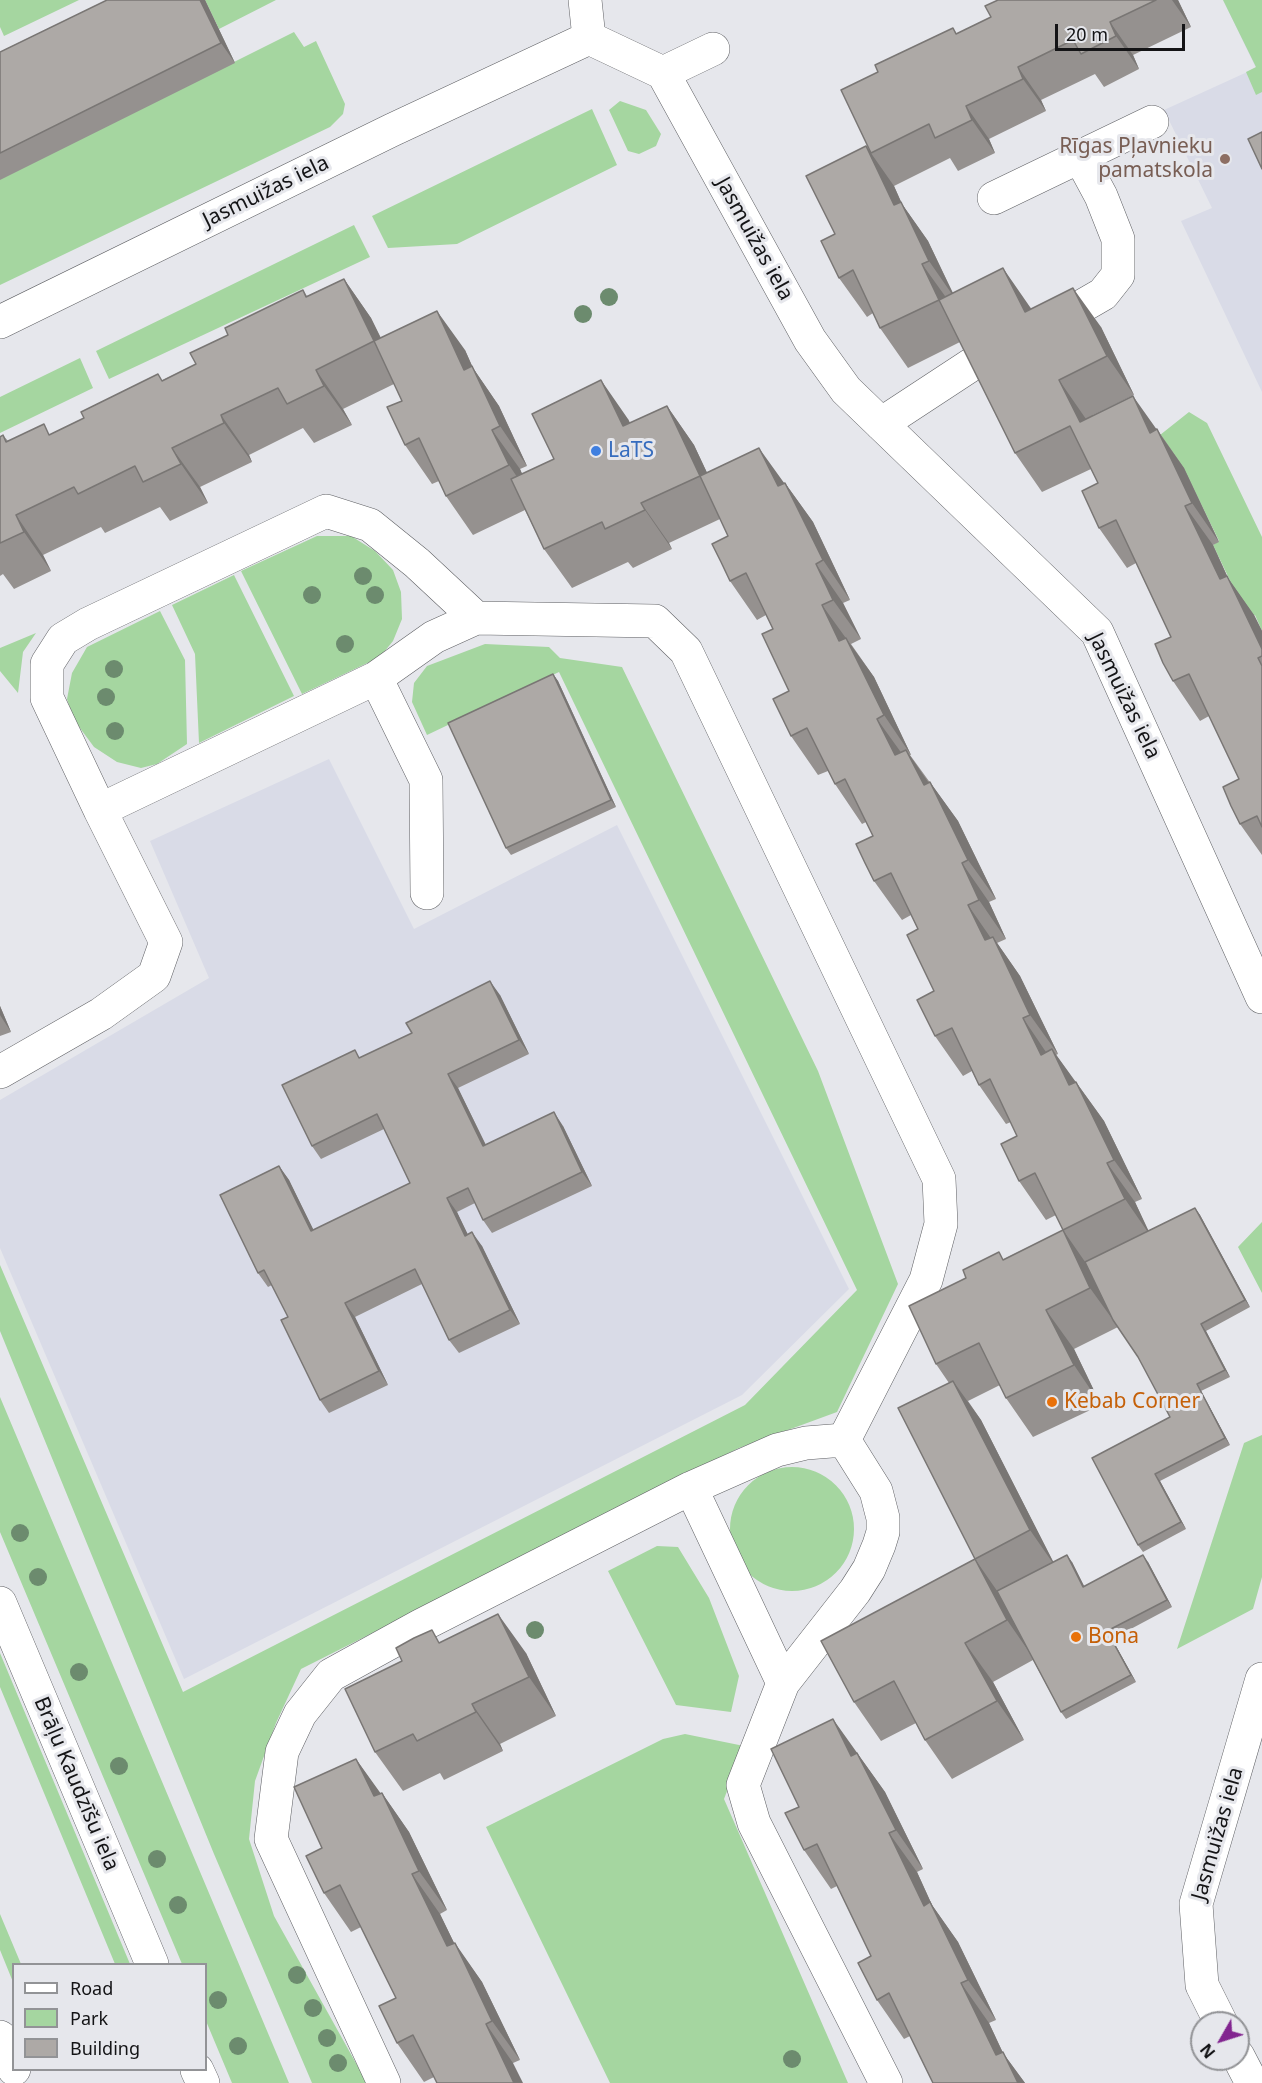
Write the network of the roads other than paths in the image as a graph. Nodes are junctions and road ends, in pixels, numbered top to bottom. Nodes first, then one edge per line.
1 (585, 0) edge
2 (589, 38) junction
3 (713, 49) dead end
4 (663, 73) junction
5 (1152, 122) dead end
6 (1080, 157) junction
7 (994, 198) dead end
8 (0, 322) edge
9 (1041, 329) edge
10 (977, 361) edge
11 (881, 424) junction
12 (476, 618) junction
13 (376, 678) junction
14 (100, 810) junction
15 (427, 893) dead end
16 (1262, 997) edge
17 (0, 1072) edge
18 (844, 1440) junction
19 (692, 1488) junction
20 (0, 1603) edge
21 (1262, 1679) edge
22 (783, 1683) junction
23 (151, 1963) edge
24 (1215, 2011) edge
25 (0, 2037) edge
26 (12, 2064) edge
27 (384, 2083) edge
28 (886, 2083) edge

1 - 2 street
2 - 4 street
2 - 8 street, Jasmuižas iela
3 - 4 street
4 - 11 street, Jasmuižas iela
5 - 6 street
6 - 7 street
6 - 9 street
10 - 11 street
11 - 16 street, Jasmuižas iela
12 - 13 street
12 - 14 street
12 - 18 street
13 - 14 street
13 - 15 street
14 - 17 street
18 - 19 street
18 - 22 street
19 - 22 street
19 - 27 street
20 - 23 street, Brāļu Kaudzīšu iela
21 - 24 street, Jasmuižas iela
22 - 28 street
25 - 26 street

